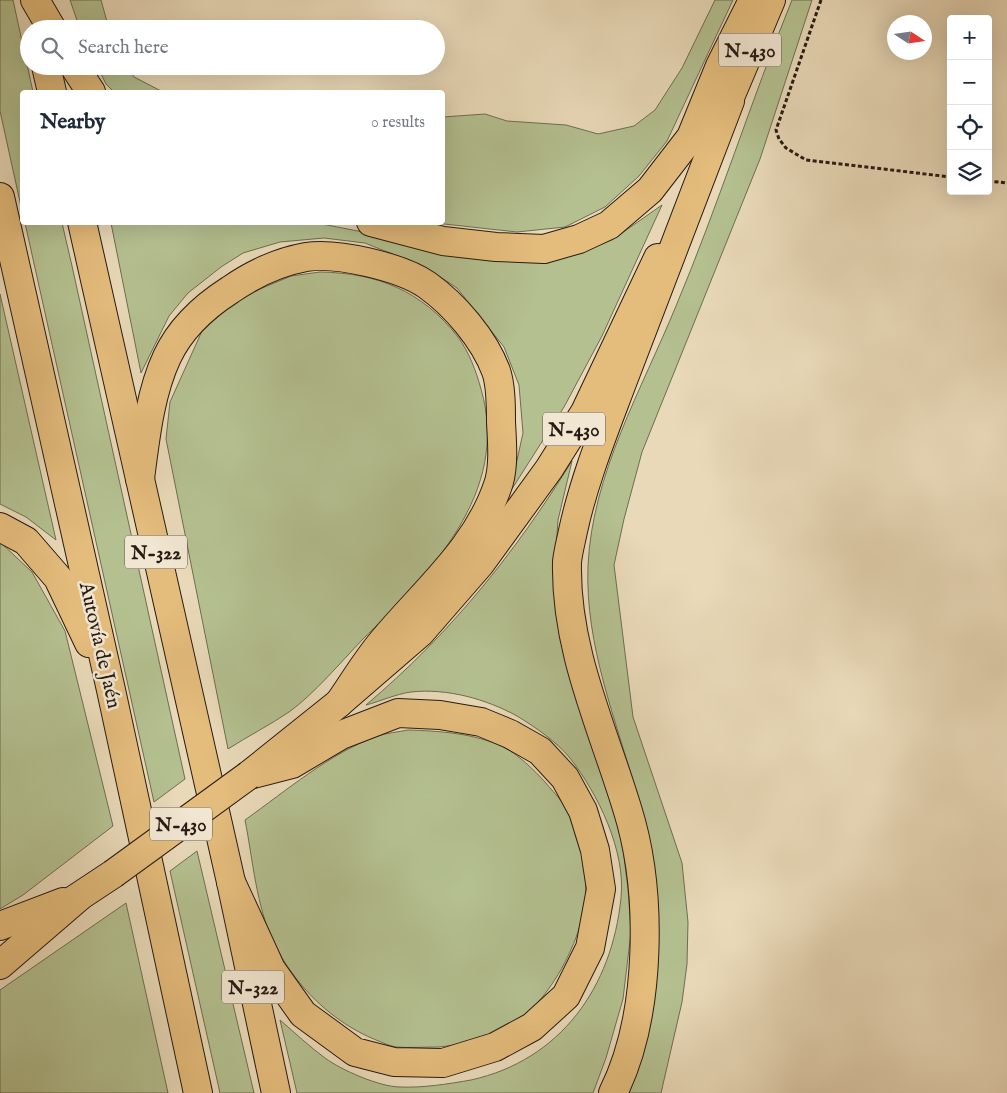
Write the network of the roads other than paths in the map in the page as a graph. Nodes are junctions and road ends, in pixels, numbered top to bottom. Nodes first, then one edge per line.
1 (33, 0) edge
2 (752, 0) edge
3 (771, 0) edge
4 (36, 20) edge
5 (46, 20) edge
6 (48, 75) edge
7 (80, 75) edge
8 (52, 90) edge
9 (90, 90) edge
10 (730, 101) junction
11 (0, 197) edge
12 (83, 225) edge
13 (382, 225) edge
14 (140, 479) junction
15 (0, 527) edge
16 (111, 690) junction
17 (339, 703) junction
18 (249, 774) junction
19 (230, 882) junction
20 (79, 897) junction
21 (0, 926) edge
22 (0, 949) edge
23 (0, 966) edge
24 (198, 1093) edge
25 (276, 1093) edge
26 (613, 1093) edge

1 - 4 highway
1 - 5 highway
2 - 13 highway
3 - 10 highway, N-430
6 - 8 highway
7 - 9 highway
10 - 17 highway, N-430
10 - 26 highway
11 - 16 highway, Autovía de Jaén
12 - 14 highway, N-322
14 - 17 highway
14 - 19 highway, N-322
15 - 16 highway
16 - 24 highway, Autovía de Jaén
17 - 18 highway, N-430
18 - 19 highway
18 - 20 highway, N-430, bridge
19 - 25 highway, N-322
20 - 21 highway
20 - 22 highway, N-430
20 - 23 highway

